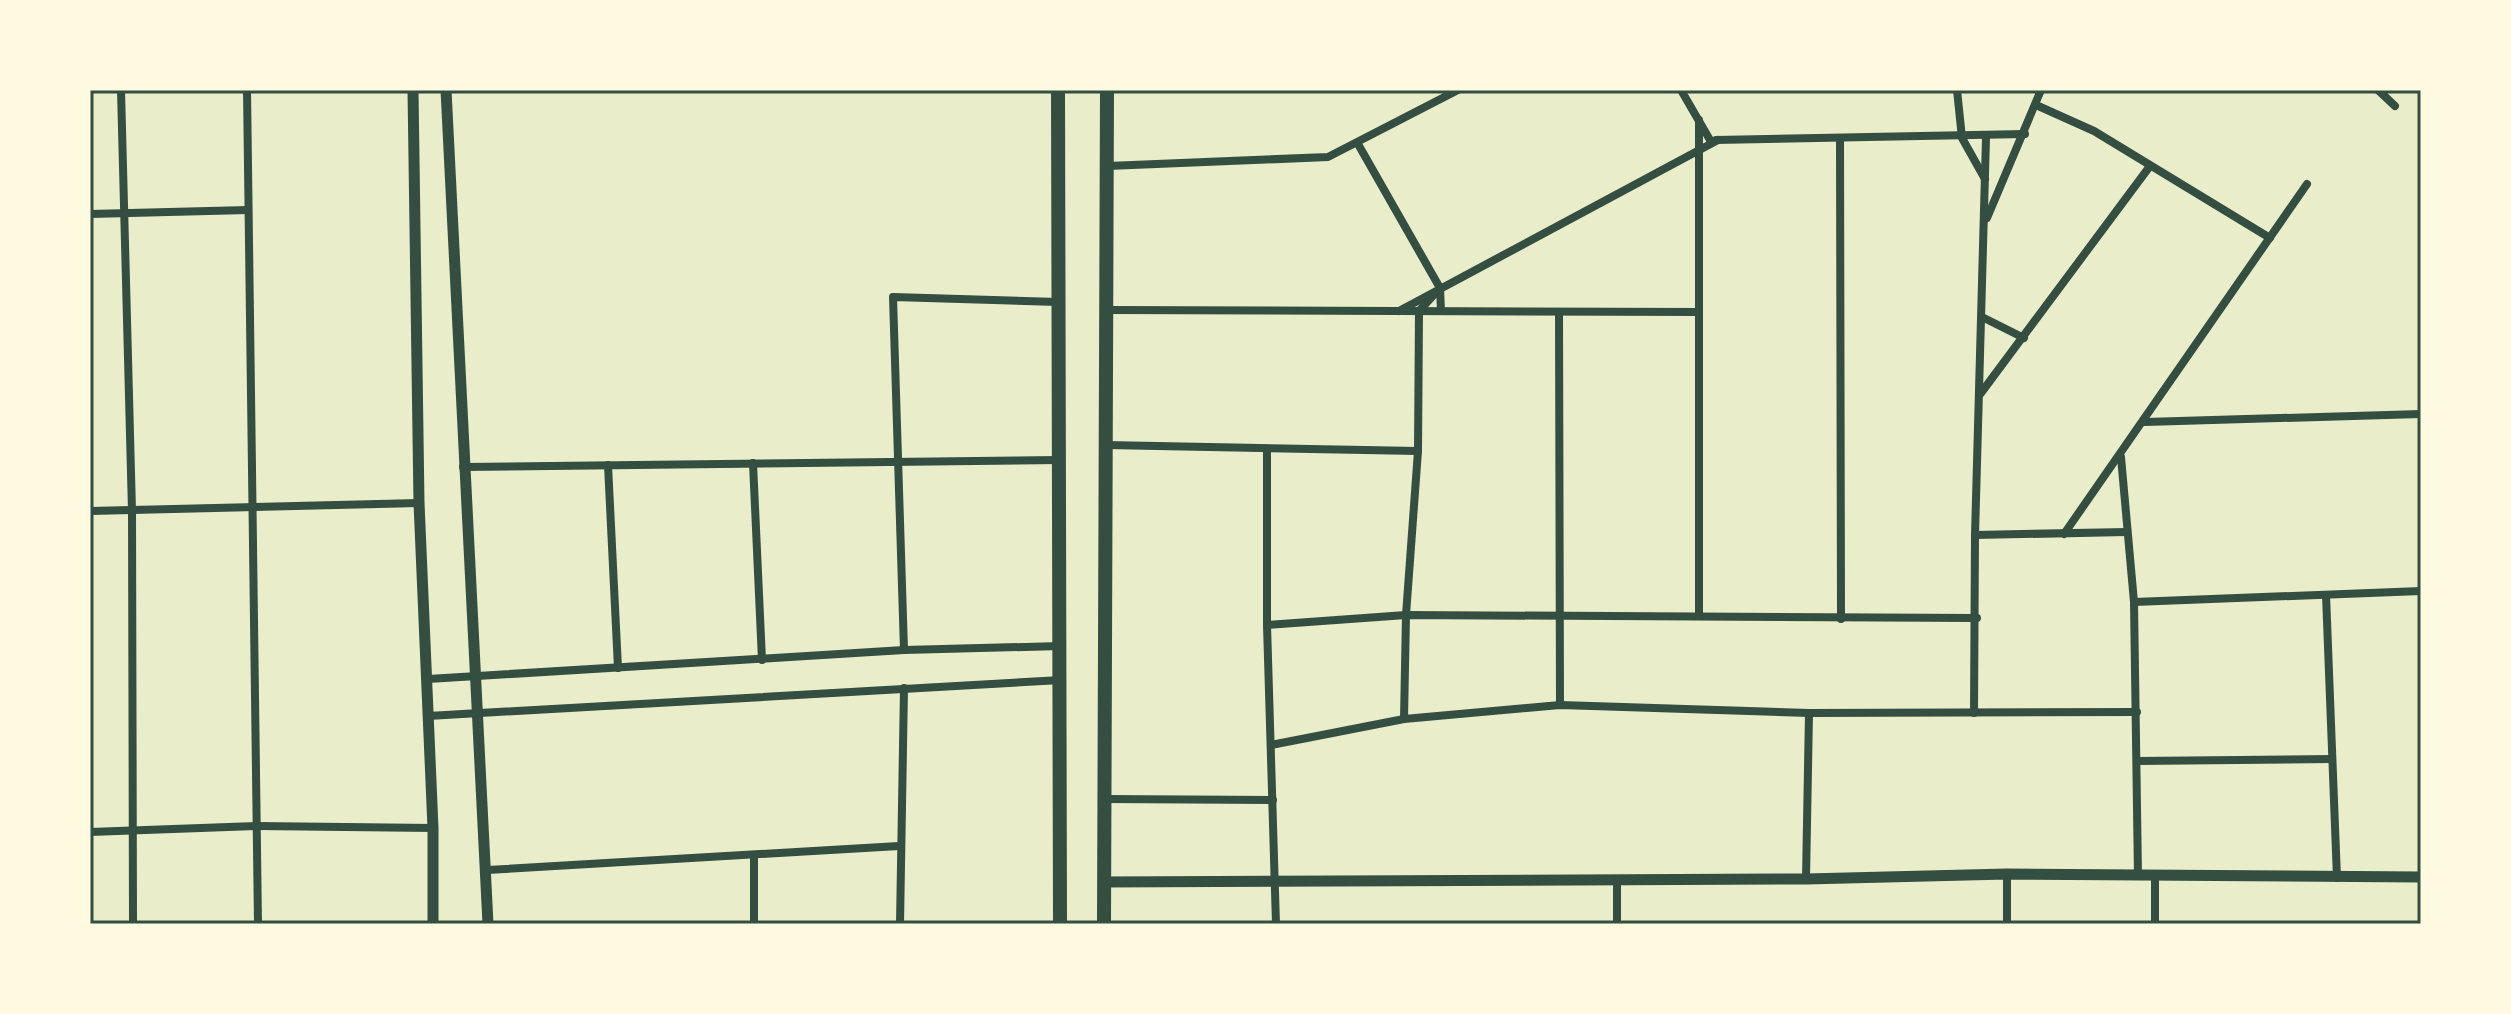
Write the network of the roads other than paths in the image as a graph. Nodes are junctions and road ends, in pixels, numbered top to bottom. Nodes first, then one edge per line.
1 (121, 90) edge
2 (247, 90) edge
3 (413, 90) edge
4 (446, 90) edge
5 (1058, 90) edge
6 (1107, 90) edge
7 (1458, 90) edge
8 (1681, 90) edge
9 (1957, 90) edge
10 (2041, 90) edge
11 (2378, 90) edge
12 (2036, 105) junction
13 (2395, 106) dead end
14 (1699, 120) junction
15 (2025, 134) junction
16 (1840, 138) junction
17 (1962, 138) junction
18 (1986, 138) junction
19 (1714, 140) junction
20 (1699, 141) junction
21 (1358, 144) junction
22 (1699, 151) junction
23 (1108, 166) junction
24 (2150, 166) junction
25 (1985, 180) junction
26 (2307, 184) dead end
27 (248, 210) junction
28 (123, 213) junction
29 (90, 214) edge
30 (1984, 224) junction
31 (2270, 238) junction
32 (1440, 288) junction
33 (1058, 302) junction
34 (1106, 310) junction
35 (1398, 311) junction
36 (1419, 311) junction
37 (1441, 311) junction
38 (1559, 312) junction
39 (1699, 312) junction
40 (1982, 317) junction
41 (2024, 338) junction
42 (1981, 394) junction
43 (2421, 414) edge
44 (2145, 422) junction
45 (1106, 445) junction
46 (1267, 449) junction
47 (1418, 451) junction
48 (2121, 457) junction
49 (1059, 460) junction
50 (895, 461) junction
51 (753, 463) junction
52 (608, 465) junction
53 (463, 467) junction
54 (419, 503) junction
55 (253, 507) junction
56 (90, 511) edge
57 (132, 511) junction
58 (2127, 532) junction
59 (2064, 534) junction
60 (1975, 535) junction
61 (2421, 591) edge
62 (2326, 595) junction
63 (2134, 602) junction
64 (1406, 615) junction
65 (1699, 616) junction
66 (1558, 617) junction
67 (1977, 618) junction
68 (1841, 619) junction
69 (1267, 625) junction
70 (1062, 646) junction
71 (904, 650) junction
72 (762, 660) junction
73 (618, 668) junction
74 (473, 676) junction
75 (428, 679) junction
76 (1061, 680) junction
77 (904, 688) junction
78 (1560, 705) junction
79 (2137, 712) junction
80 (1809, 713) junction
81 (1974, 713) junction
82 (475, 714) junction
83 (428, 716) junction
84 (1404, 719) junction
85 (1271, 745) junction
86 (2332, 759) junction
87 (2137, 761) junction
88 (1104, 799) junction
89 (1273, 800) junction
90 (257, 826) junction
91 (433, 828) junction
92 (132, 830) junction
93 (90, 832) edge
94 (899, 846) junction
95 (754, 855) junction
96 (487, 870) junction
97 (2007, 874) junction
98 (2138, 876) junction
99 (2155, 877) junction
100 (2421, 877) edge
101 (2337, 878) junction
102 (1806, 879) junction
103 (1617, 880) junction
104 (1104, 882) junction
105 (1276, 882) junction
106 (133, 924) edge
107 (258, 924) edge
108 (433, 924) edge
109 (488, 924) edge
110 (754, 924) edge
111 (900, 924) edge
112 (1060, 924) edge
113 (1104, 924) edge
114 (1276, 924) edge
115 (1617, 924) edge
116 (2007, 924) edge
117 (2155, 924) edge

1 - 28 street
2 - 27 street
3 - 54 street
4 - 53 street
5 - 33 main road
6 - 23 main road
7 - 21 street
8 - 14 street
9 - 17 street
10 - 12 street
11 - 13 street
12 - 15 street
12 - 24 street
14 - 19 street
14 - 20 street
15 - 18 street
15 - 30 street
16 - 17 street
16 - 19 street
16 - 68 street
17 - 18 street
17 - 25 street
18 - 25 street
19 - 20 street
19 - 22 street
20 - 22 street
21 - 23 street
21 - 32 street
22 - 32 street
22 - 39 street
23 - 34 main road
24 - 31 street
24 - 41 street
25 - 30 street
26 - 31 street
27 - 28 street
27 - 55 street
28 - 29 street
28 - 57 street
30 - 40 street
31 - 44 street
32 - 35 street
32 - 36 street
32 - 37 street
33 - 49 main road
33 - 50 street
34 - 35 street
34 - 45 main road
35 - 36 street
36 - 37 street
36 - 47 street
37 - 38 street
38 - 39 street
38 - 66 street
39 - 65 street
40 - 41 street
40 - 42 street
41 - 42 street
42 - 60 street
43 - 44 street
44 - 48 street
45 - 46 street
45 - 88 main road
46 - 47 street
46 - 69 street
47 - 64 street
48 - 58 street
48 - 59 street
49 - 50 street
49 - 70 main road
50 - 51 street
50 - 71 street
51 - 52 street
51 - 72 street
52 - 53 street
52 - 73 street
53 - 74 street
54 - 55 street
54 - 75 street
55 - 57 street
55 - 90 street
56 - 57 street
57 - 92 street
58 - 59 street
58 - 63 street
59 - 60 street
60 - 67 street
61 - 62 street
62 - 63 street
62 - 86 street
63 - 79 street
64 - 66 street
64 - 69 street
64 - 84 street
65 - 66 street
65 - 68 street
66 - 78 street
67 - 68 street
67 - 81 street
69 - 85 street
70 - 71 street
70 - 76 main road
71 - 72 street
72 - 73 street
73 - 74 street
74 - 75 street
74 - 82 street
75 - 83 street
76 - 77 street
76 - 112 main road
77 - 82 street
77 - 94 street
78 - 80 street
78 - 84 street
79 - 81 street
79 - 87 street
80 - 81 street
80 - 102 street
82 - 83 street
82 - 96 street
83 - 91 street
84 - 85 street
85 - 89 street
86 - 87 street
86 - 101 street
87 - 98 street
88 - 89 street
88 - 104 main road
89 - 105 street
90 - 91 street
90 - 92 street
90 - 107 street
91 - 108 street
92 - 93 street
92 - 106 street
94 - 95 street
94 - 111 street
95 - 96 street
95 - 110 street
96 - 109 street
97 - 98 street
97 - 102 street
97 - 116 street
98 - 99 street
99 - 101 street
99 - 117 street
100 - 101 street
102 - 103 street
103 - 105 street
103 - 115 street
104 - 105 street
104 - 113 main road
105 - 114 street

